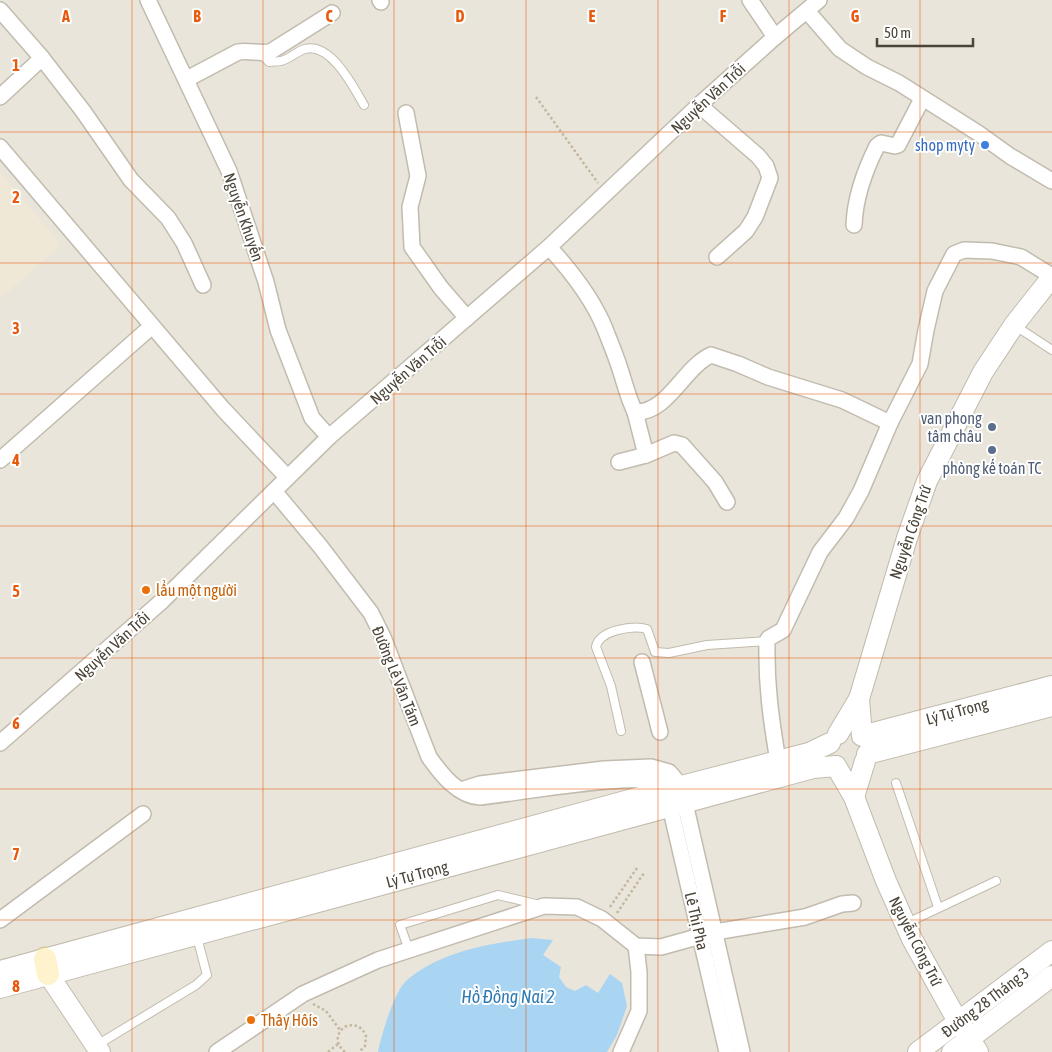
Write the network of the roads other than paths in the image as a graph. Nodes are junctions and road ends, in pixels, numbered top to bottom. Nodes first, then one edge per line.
1 (148, 0) edge
2 (750, 0) edge
3 (819, 0) edge
4 (0, 10) edge
5 (807, 10) junction
6 (332, 13) dead end
7 (775, 37) junction
8 (260, 54) junction
9 (42, 58) junction
10 (187, 79) junction
11 (0, 97) edge
12 (922, 99) junction
13 (699, 105) junction
14 (364, 106) dead end
15 (406, 113) dead end
16 (0, 146) edge
17 (1052, 181) edge
18 (854, 225) dead end
19 (549, 248) junction
20 (717, 257) dead end
21 (1052, 276) edge
22 (203, 286) dead end
23 (467, 318) junction
24 (1014, 325) junction
25 (152, 326) junction
26 (1052, 350) edge
27 (635, 412) junction
28 (890, 423) junction
29 (329, 437) junction
30 (646, 455) junction
31 (0, 460) edge
32 (619, 462) dead end
33 (287, 477) junction
34 (274, 491) junction
35 (727, 502) dead end
36 (767, 641) junction
37 (642, 662) dead end
38 (1052, 686) edge
39 (860, 698) junction
40 (1052, 706) edge
41 (621, 731) dead end
42 (660, 732) dead end
43 (834, 738) junction
44 (0, 743) edge
45 (865, 750) junction
46 (778, 761) junction
47 (836, 766) junction
48 (896, 782) dead end
49 (675, 796) junction
50 (854, 797) junction
51 (143, 814) dead end
52 (996, 881) dead end
53 (853, 903) dead end
54 (544, 906) junction
55 (938, 907) junction
56 (0, 920) edge
57 (905, 924) junction
58 (196, 934) junction
59 (708, 934) junction
60 (636, 946) junction
61 (409, 950) junction
62 (1052, 951) edge
63 (47, 966) junction
64 (0, 971) edge
65 (1052, 976) edge
66 (0, 988) edge
67 (958, 1022) junction
68 (974, 1045) edge
69 (97, 1049) edge
70 (217, 1052) edge
71 (621, 1052) edge
72 (727, 1052) edge
73 (742, 1052) edge
74 (918, 1052) edge
75 (952, 1052) edge

1 - 10 street, Nguyễn Khuyến
2 - 7 street
3 - 5 street, Nguyễn Văn Trỗi
4 - 9 street
5 - 7 street, Nguyễn Văn Trỗi
5 - 12 street
6 - 8 street
7 - 13 street, Nguyễn Văn Trỗi
8 - 10 street
8 - 14 lane
9 - 11 street
9 - 22 street
10 - 29 street, Nguyễn Khuyến
12 - 17 street
12 - 18 street
13 - 19 street, Nguyễn Văn Trỗi
13 - 20 street
15 - 23 street
16 - 25 street
19 - 23 street, Nguyễn Văn Trỗi
19 - 27 street
21 - 24 street, Nguyễn Công Trứ
21 - 28 street
23 - 29 street, Nguyễn Văn Trỗi
24 - 26 lane
24 - 39 street, Nguyễn Công Trứ
25 - 31 street
25 - 33 street
27 - 28 street
27 - 30 street
28 - 36 street
29 - 33 street, Nguyễn Văn Trỗi
30 - 32 street
30 - 35 street
33 - 34 street, Nguyễn Văn Trỗi
34 - 44 street, Nguyễn Văn Trỗi
34 - 49 street, Đường Lê Văn Tám
36 - 41 lane
36 - 46 street
37 - 42 street
38 - 45 street, Lý Tự Trọng
39 - 43 street, Nguyễn Công Trứ
39 - 45 street, Nguyễn Công Trứ
40 - 45 street, Lý Tự Trọng
43 - 45 street
43 - 46 street, Lý Tự Trọng
43 - 47 street
45 - 47 street
45 - 50 street, Nguyễn Công Trứ
46 - 49 street, Lý Tự Trọng
47 - 49 street, Lý Tự Trọng
47 - 50 street, Nguyễn Công Trứ
48 - 55 lane
49 - 58 street, Lý Tự Trọng
49 - 59 street, Lê Thị Pha
49 - 63 street, Lý Tự Trọng
50 - 57 street, Nguyễn Công Trứ
51 - 56 street
52 - 55 lane
53 - 59 street
54 - 60 street
54 - 61 street
54 - 61 lane
55 - 57 lane
57 - 67 street, Nguyễn Công Trứ
58 - 63 street, Lý Tự Trọng
58 - 69 lane
59 - 60 street
59 - 72 street, Lê Thị Pha
59 - 73 street
60 - 71 street
61 - 70 street
62 - 67 street, Đường 28 Tháng 3
63 - 64 street, Lý Tự Trọng
63 - 66 street, Lý Tự Trọng
63 - 69 street
65 - 68 street, Đường 28 Tháng 3
67 - 68 street, Nguyễn Công Trứ
67 - 74 street, Đường 28 Tháng 3
68 - 75 street, Đường 28 Tháng 3

